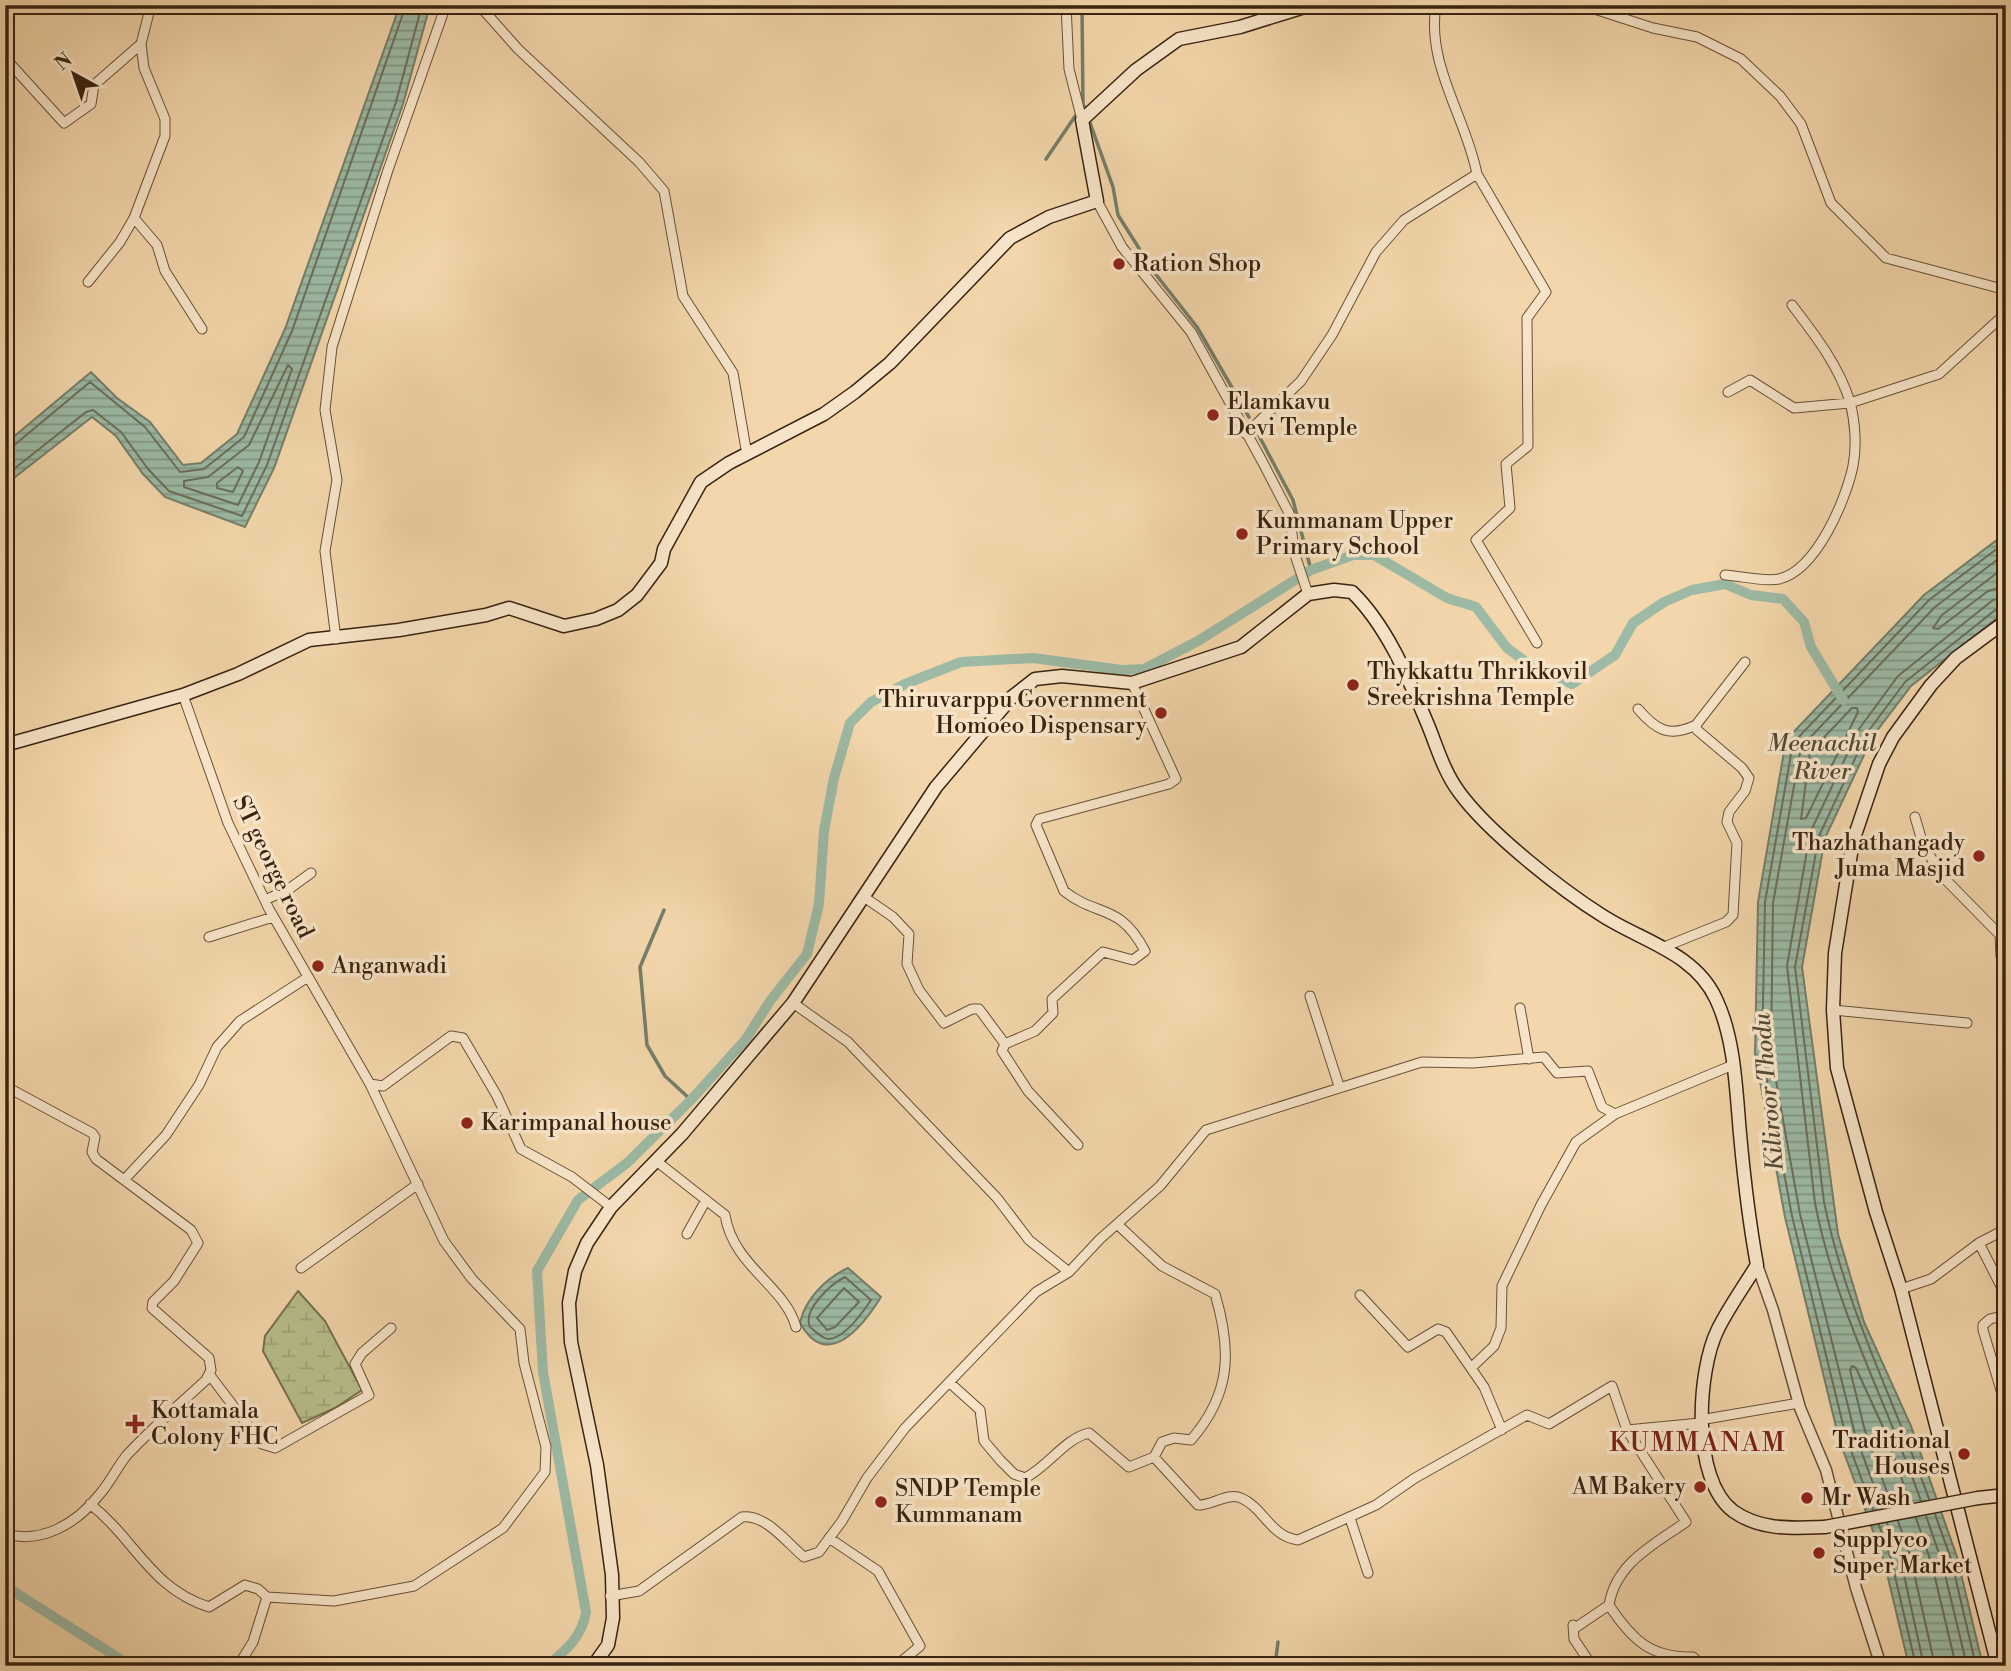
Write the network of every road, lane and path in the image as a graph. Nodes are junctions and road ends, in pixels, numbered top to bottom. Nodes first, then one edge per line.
1 (151, 5) edge
2 (446, 5) edge
3 (479, 5) edge
4 (1066, 5) edge
5 (1311, 5) edge
6 (1436, 5) edge
7 (1582, 5) edge
8 (141, 44) junction
9 (5, 58) edge
10 (1083, 115) junction
11 (1477, 174) junction
12 (1097, 201) junction
13 (134, 218) junction
14 (88, 282) dead end
15 (2006, 290) edge
16 (1792, 305) dead end
17 (2006, 313) edge
18 (202, 329) dead end
19 (1728, 393) dead end
20 (1850, 403) junction
21 (1245, 434) junction
22 (747, 455) junction
23 (1725, 575) dead end
24 (1307, 589) junction
25 (2006, 621) edge
26 (336, 639) junction
27 (1537, 643) dead end
28 (1745, 662) dead end
29 (1132, 683) junction
30 (183, 695) junction
31 (1638, 709) dead end
32 (1696, 725) junction
33 (5, 745) edge
34 (1914, 817) dead end
35 (311, 873) dead end
36 (864, 897) junction
37 (265, 900) junction
38 (274, 917) junction
39 (209, 937) dead end
40 (1664, 947) junction
41 (2006, 968) edge
42 (308, 978) junction
43 (1310, 996) dead end
44 (793, 1003) junction
45 (1520, 1008) dead end
46 (1833, 1010) junction
47 (1967, 1023) dead end
48 (1005, 1044) junction
49 (1529, 1059) junction
50 (1732, 1065) junction
51 (370, 1084) junction
52 (5, 1086) edge
53 (1339, 1086) junction
54 (1615, 1114) junction
55 (1078, 1145) dead end
56 (654, 1160) junction
57 (124, 1180) junction
58 (418, 1184) junction
59 (706, 1200) junction
60 (607, 1203) junction
61 (1117, 1224) junction
62 (2006, 1229) edge
63 (687, 1234) dead end
64 (1979, 1243) junction
65 (1757, 1265) junction
66 (301, 1268) dead end
67 (1069, 1272) junction
68 (1901, 1289) junction
69 (1360, 1295) dead end
70 (2006, 1296) edge
71 (2006, 1315) edge
72 (796, 1327) dead end
73 (391, 1328) dead end
74 (1471, 1368) junction
75 (209, 1374) junction
76 (950, 1383) junction
77 (1799, 1403) junction
78 (2006, 1407) edge
79 (1700, 1422) junction
80 (1502, 1430) junction
81 (1627, 1430) junction
82 (1154, 1457) junction
83 (2006, 1495) edge
84 (90, 1504) junction
85 (1350, 1518) junction
86 (5, 1534) edge
87 (829, 1538) junction
88 (1368, 1573) dead end
89 (610, 1596) junction
90 (267, 1597) junction
91 (1609, 1605) junction
92 (238, 1666) edge
93 (593, 1666) edge
94 (896, 1666) edge
95 (1592, 1666) edge
96 (1703, 1666) edge
97 (1881, 1666) edge
98 (1998, 1666) edge

1 - 8 street
2 - 26 street
3 - 22 street
4 - 10 street
5 - 10 main road
6 - 11 street
7 - 15 street
8 - 9 street
8 - 13 street
10 - 12 main road
11 - 21 street
11 - 27 street
12 - 21 street
12 - 22 main road
13 - 14 street
13 - 18 street
16 - 20 street
17 - 20 street
19 - 20 street
20 - 23 street
21 - 24 street
22 - 26 main road
24 - 29 main road
24 - 40 main road
25 - 46 main road
26 - 30 main road
28 - 32 street
29 - 36 main road
29 - 48 street
30 - 33 main road
30 - 37 street, ST george road
31 - 32 street
32 - 40 street
34 - 41 street
35 - 37 street
36 - 44 main road
36 - 48 street
37 - 38 street, ST george road
38 - 39 street
38 - 42 street, ST george road
40 - 50 main road
42 - 51 street, ST george road
42 - 57 street
43 - 53 street
44 - 56 main road
44 - 67 street
45 - 49 street
46 - 47 street
46 - 68 main road
48 - 55 street
49 - 53 street
49 - 54 street
50 - 54 street
50 - 65 main road
51 - 58 street, ST george road
51 - 60 street
52 - 57 street
53 - 61 street
54 - 74 street
56 - 59 street
56 - 60 main road
57 - 75 street
58 - 66 street
58 - 90 street, ST george road
59 - 63 street
59 - 72 street
60 - 89 main road
61 - 67 street
61 - 82 street
62 - 64 street
64 - 68 street
64 - 70 street
65 - 77 street
65 - 79 main road
67 - 76 street
68 - 98 main road
69 - 74 street
71 - 78 street
73 - 75 street
74 - 80 street
75 - 84 street
76 - 82 street
76 - 87 street
77 - 79 street
77 - 97 street
79 - 81 street
79 - 83 main road, bridge
80 - 81 street
80 - 85 street
81 - 91 street
82 - 85 street
84 - 86 street
84 - 90 street, ST george road
85 - 88 street
87 - 89 street
87 - 94 street
89 - 93 main road
90 - 92 street
91 - 95 street
91 - 96 street

